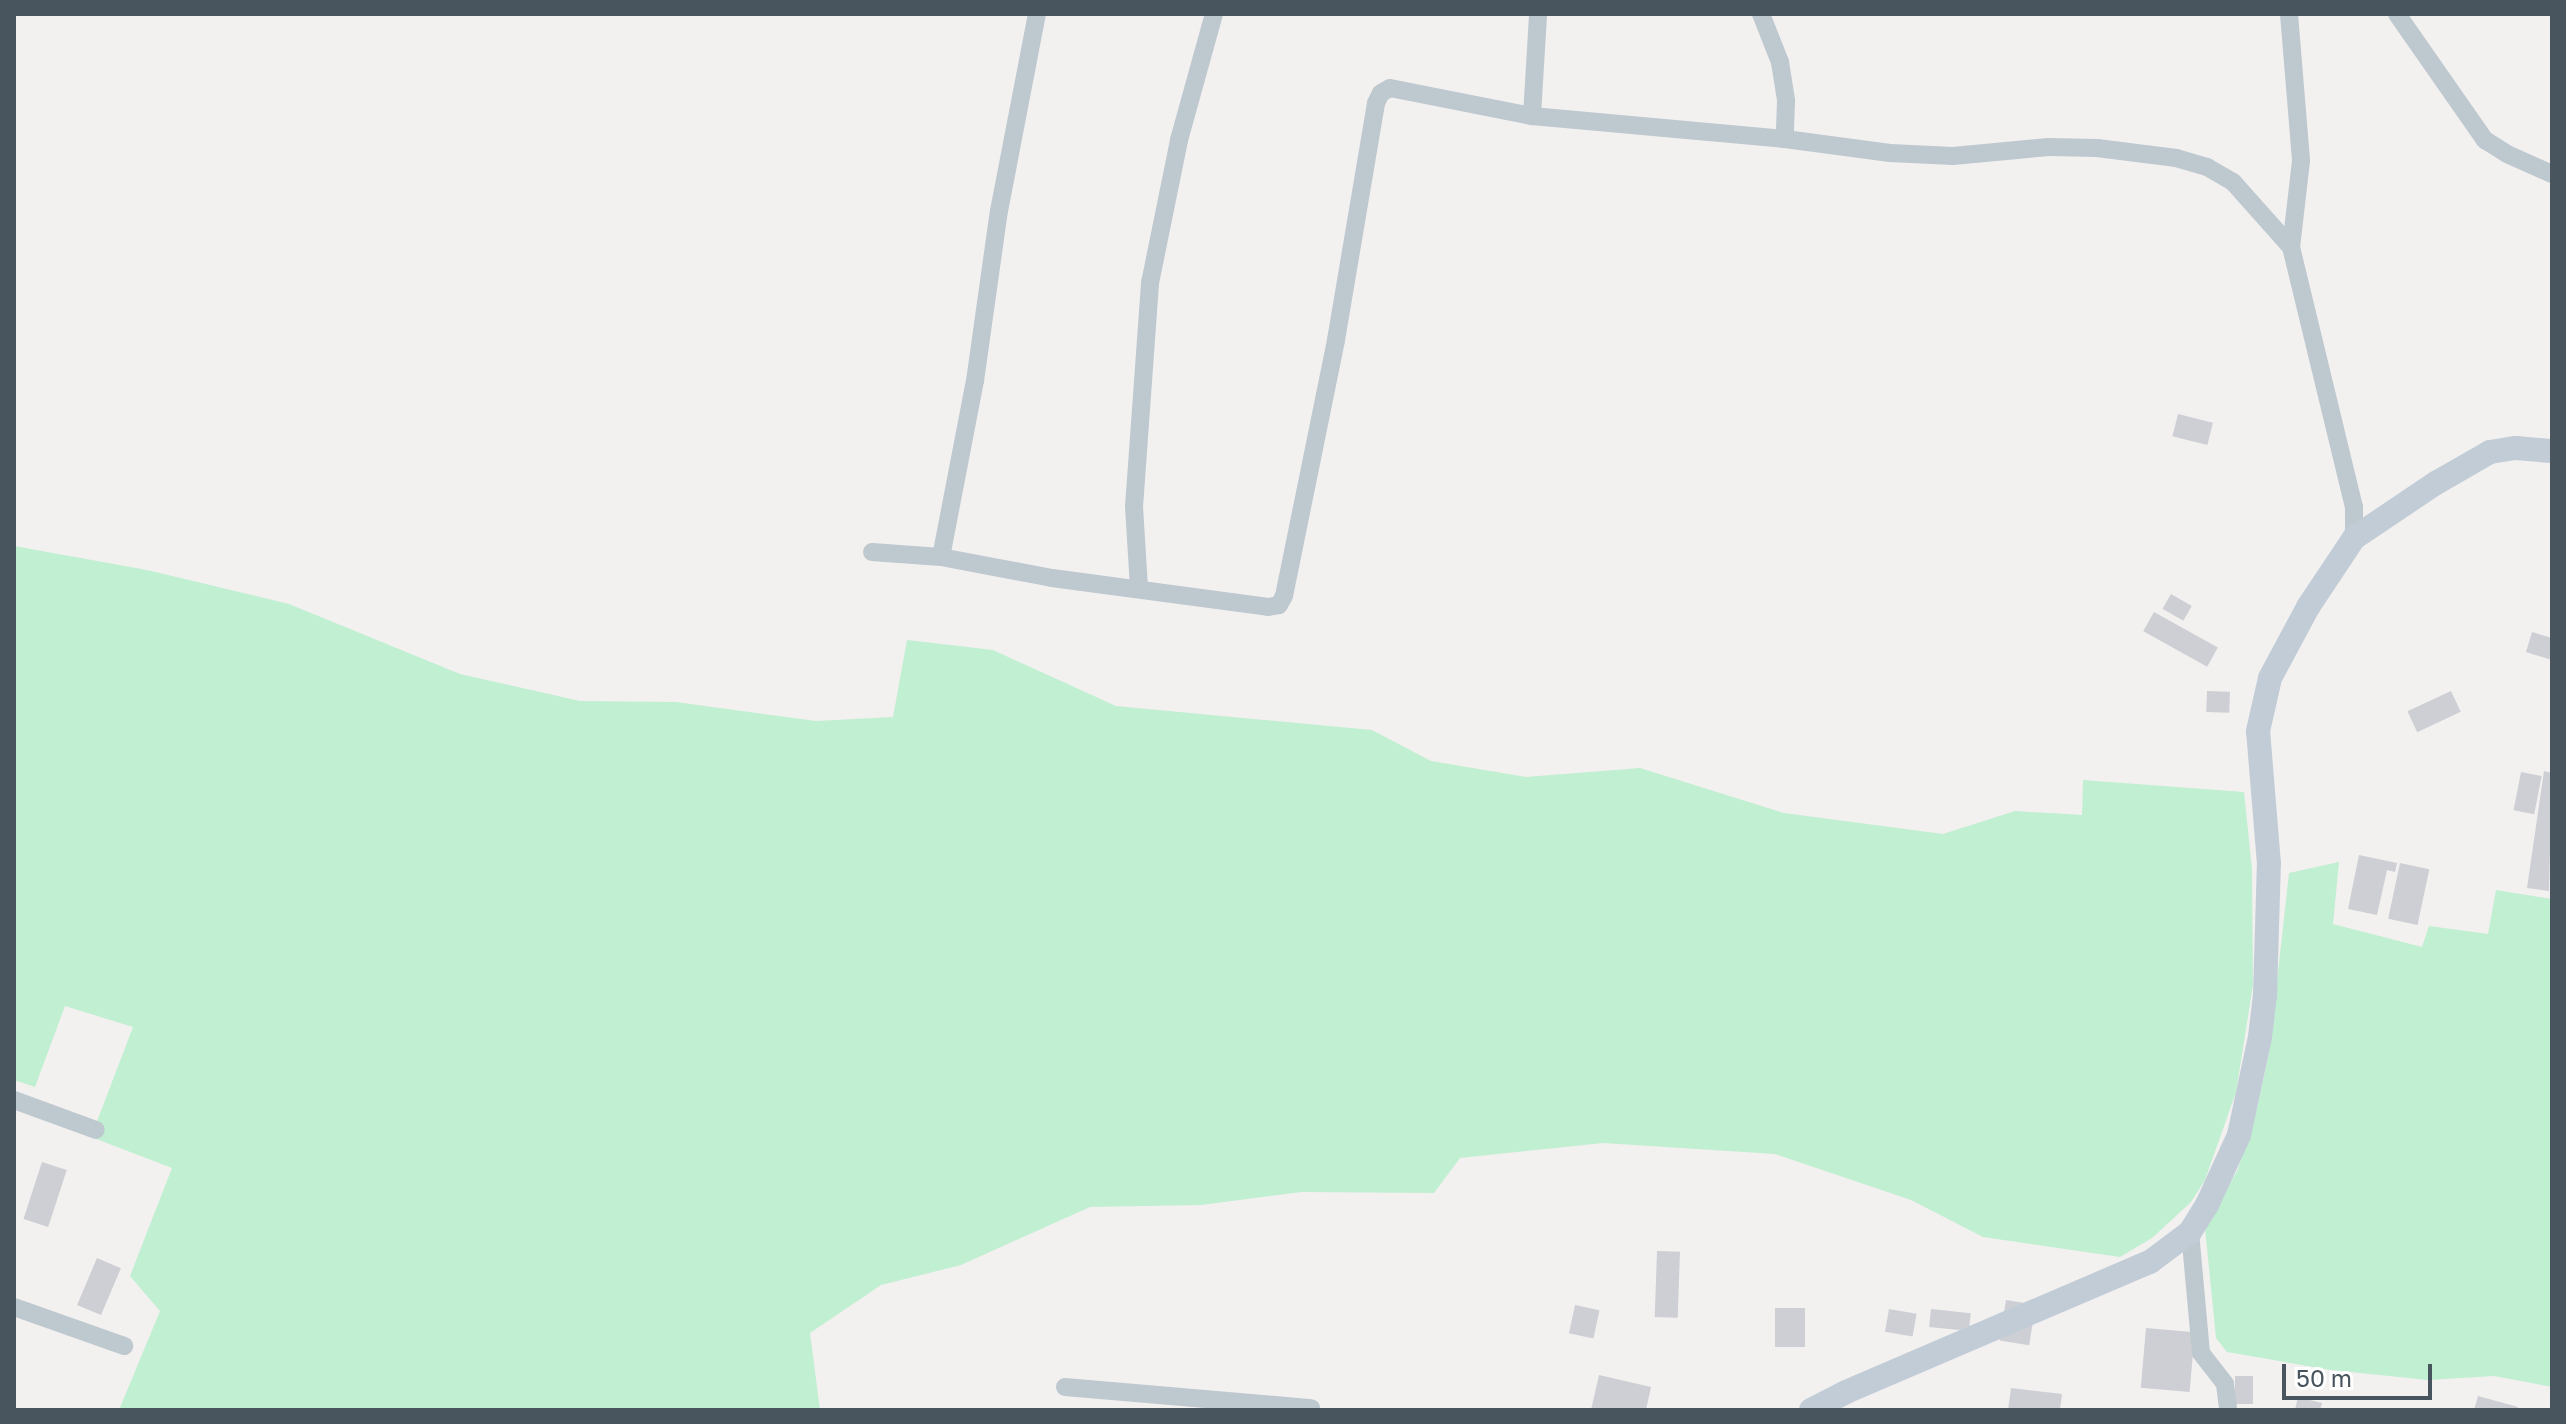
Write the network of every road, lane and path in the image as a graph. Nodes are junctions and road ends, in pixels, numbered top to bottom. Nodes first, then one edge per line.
1 (1037, 14) edge
2 (1214, 14) edge
3 (1538, 14) edge
4 (1761, 14) edge
5 (2289, 14) edge
6 (2397, 14) edge
7 (1532, 116) junction
8 (1785, 139) junction
9 (2552, 174) edge
10 (2291, 247) junction
11 (2552, 451) edge
12 (2354, 538) junction
13 (872, 552) dead end
14 (941, 557) junction
15 (1139, 588) junction
16 (14, 1100) edge
17 (96, 1130) dead end
18 (2190, 1232) junction
19 (14, 1307) edge
20 (124, 1346) dead end
21 (1065, 1387) dead end
22 (1162, 1403) edge
23 (1311, 1408) edge
24 (1811, 1410) edge
25 (2228, 1410) edge

1 - 14 street
2 - 15 street
3 - 7 street
4 - 8 street
5 - 10 street
6 - 9 street
7 - 8 street
7 - 15 street
8 - 10 street
10 - 12 street
11 - 12 street
12 - 18 street
13 - 14 street
14 - 15 street
16 - 17 street
18 - 24 street
18 - 25 street
19 - 20 street
21 - 22 street
22 - 23 street

